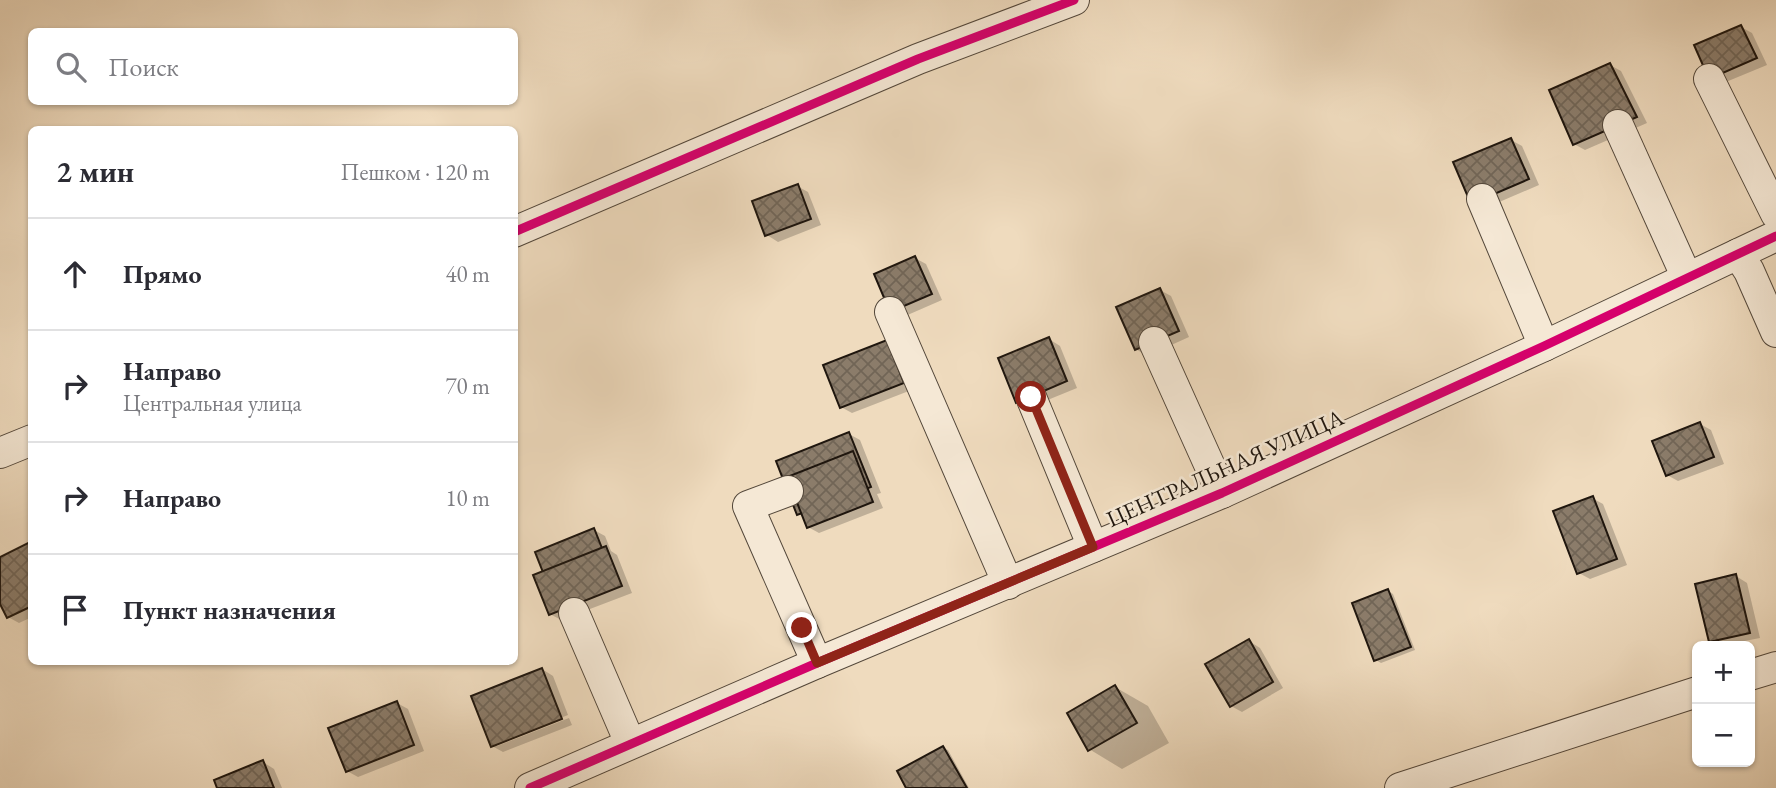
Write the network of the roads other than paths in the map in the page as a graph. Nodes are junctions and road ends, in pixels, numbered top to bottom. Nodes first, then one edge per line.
1 (1074, 0) edge
2 (1709, 79) dead end
3 (1618, 125) dead end
4 (1482, 199) dead end
5 (1776, 214) edge
6 (518, 230) edge
7 (1776, 236) edge
8 (1738, 254) junction
9 (1687, 278) junction
10 (890, 312) dead end
11 (1776, 332) edge
12 (1154, 342) dead end
13 (1544, 346) junction
14 (1031, 397) dead end
15 (28, 442) edge
16 (0, 453) edge
17 (788, 491) dead end
18 (1223, 493) junction
19 (1093, 547) junction
20 (1008, 584) junction
21 (574, 613) dead end
22 (817, 663) junction
23 (1776, 667) edge
24 (1755, 673) edge
25 (1692, 694) edge
26 (629, 743) junction
27 (530, 788) edge
28 (1400, 788) edge

1 - 6 street
2 - 5 street
3 - 9 street
4 - 13 street
7 - 8 street, ЦЕНТРАЛЬНАЯ УЛИЦА
8 - 9 street, ЦЕНТРАЛЬНАЯ УЛИЦА
8 - 11 street
9 - 13 street, ЦЕНТРАЛЬНАЯ УЛИЦА
10 - 20 street
12 - 18 street
13 - 18 street, ЦЕНТРАЛЬНАЯ УЛИЦА
14 - 19 street
15 - 16 street
17 - 22 street
18 - 19 street, ЦЕНТРАЛЬНАЯ УЛИЦА
19 - 20 street, ЦЕНТРАЛЬНАЯ УЛИЦА
20 - 22 street, ЦЕНТРАЛЬНАЯ УЛИЦА
21 - 26 street
22 - 26 street, ЦЕНТРАЛЬНАЯ УЛИЦА
23 - 24 street
25 - 28 street
26 - 27 street, ЦЕНТРАЛЬНАЯ УЛИЦА

